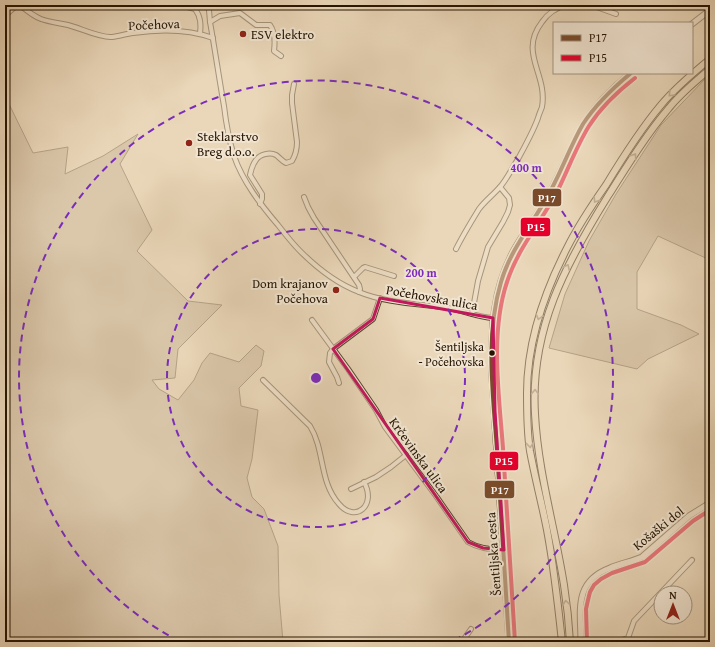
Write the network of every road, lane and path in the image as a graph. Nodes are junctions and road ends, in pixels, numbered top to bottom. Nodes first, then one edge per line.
1 (17, 5) edge
2 (20, 5) edge
3 (180, 5) edge
4 (210, 5) edge
5 (566, 5) edge
6 (587, 5) edge
7 (710, 10) edge
8 (616, 14) dead end
9 (6, 17) edge
10 (210, 22) junction
11 (693, 23) edge
12 (201, 34) junction
13 (213, 38) junction
14 (281, 56) dead end
15 (710, 59) edge
16 (710, 68) edge
17 (693, 73) edge
18 (630, 74) edge
19 (692, 74) edge
20 (294, 84) dead end
21 (500, 187) junction
22 (304, 197) dead end
23 (260, 204) junction
24 (456, 249) dead end
25 (394, 276) dead end
26 (354, 277) junction
27 (359, 292) junction
28 (380, 298) junction
29 (472, 314) junction
30 (493, 318) junction
31 (312, 320) dead end
32 (333, 349) junction
33 (263, 380) dead end
34 (339, 383) dead end
35 (406, 455) junction
36 (364, 482) junction
37 (351, 489) dead end
38 (710, 503) edge
39 (504, 550) junction
40 (692, 560) dead end
41 (471, 629) dead end
42 (462, 642) edge
43 (509, 642) edge
44 (562, 642) edge
45 (570, 642) edge
46 (581, 642) edge
47 (616, 642) edge

1 - 9 street
2 - 12 street, Počehova
3 - 12 street, Počehova
4 - 10 street, Počehovska ulica
5 - 21 street
6 - 8 street
7 - 11 street
10 - 13 street, Počehovska ulica
10 - 14 street
12 - 13 street
13 - 23 street, Počehovska ulica
15 -> 17 highway
45 -> 16 highway
18 - 30 street, Šentiljska cesta
19 -> 44 highway
20 - 23 street
21 - 24 street
21 - 29 street
22 - 26 street
23 - 27 street, Počehovska ulica
25 - 26 street
26 - 27 street
27 - 28 street, Počehovska ulica
28 - 29 street, Počehovska ulica
28 - 32 street
29 - 30 street, Počehovska ulica
30 - 39 street, Šentiljska cesta
31 - 32 street, Krčevinska ulica
32 - 34 street
32 - 35 street, Krčevinska ulica
33 - 36 street
35 - 36 street
35 - 39 street, Krčevinska ulica
36 - 37 street
38 - 46 street, Košaški dol
39 - 43 street, Šentiljska cesta
40 - 47 street
41 - 42 street

